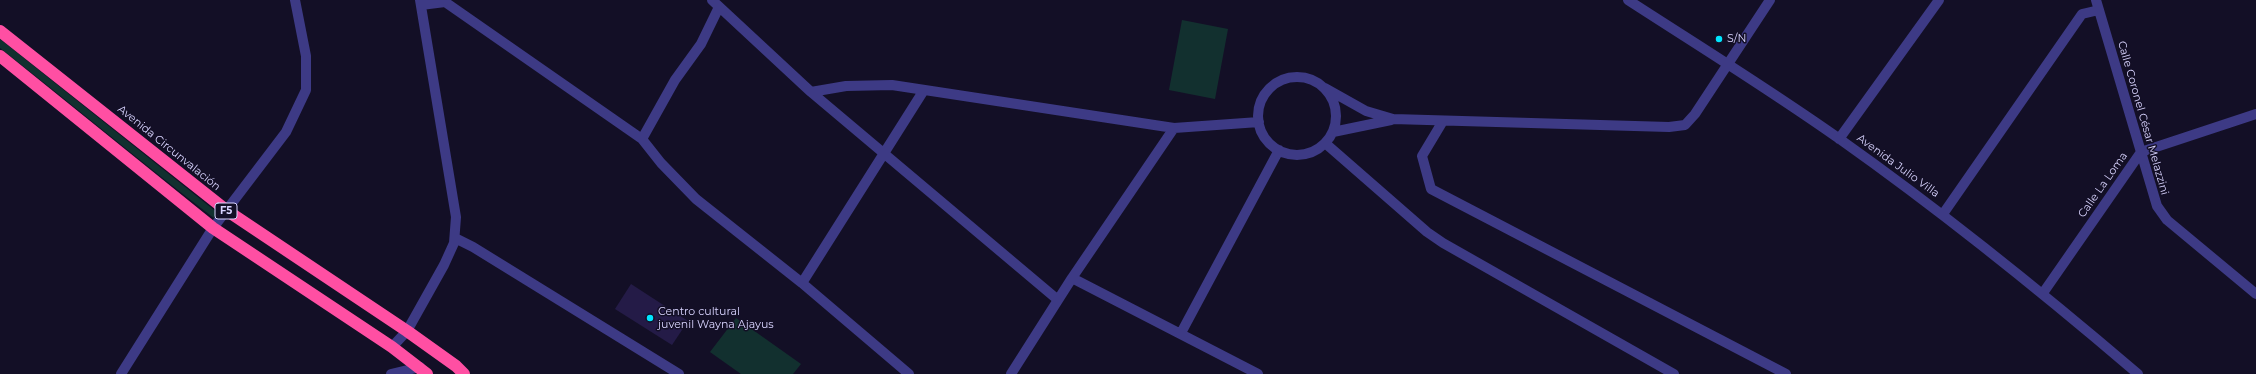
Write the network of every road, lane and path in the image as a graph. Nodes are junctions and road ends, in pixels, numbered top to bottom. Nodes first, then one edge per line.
1 (295, 0) edge
2 (1628, 0) edge
3 (1770, 0) edge
4 (1939, 0) edge
5 (421, 2) edge
6 (716, 3) edge
7 (2097, 5) edge
8 (0, 31) edge
9 (0, 56) edge
10 (1727, 65) junction
11 (1325, 88) junction
12 (924, 90) junction
13 (811, 92) junction
14 (2256, 114) edge
15 (1393, 119) junction
16 (1443, 121) junction
17 (1259, 122) junction
18 (1174, 128) junction
19 (1333, 132) junction
20 (642, 139) junction
21 (1840, 139) junction
22 (1325, 143) junction
23 (1279, 150) junction
24 (2141, 152) junction
25 (884, 154) junction
26 (226, 210) junction
27 (1943, 214) junction
28 (213, 228) junction
29 (455, 238) junction
30 (1072, 278) junction
31 (802, 283) junction
32 (2043, 292) junction
33 (2256, 294) edge
34 (1058, 300) junction
35 (407, 331) junction
36 (1181, 333) junction
37 (392, 346) junction
38 (423, 370) edge
39 (121, 374) edge
40 (391, 374) edge
41 (464, 374) edge
42 (679, 374) edge
43 (909, 374) edge
44 (1011, 374) edge
45 (1258, 374) edge
46 (1674, 374) edge
47 (1786, 374) edge
48 (2138, 374) edge

1 - 26 street
2 - 10 street, Avenida Julio Villa
3 - 10 street
4 - 21 street
5 - 20 street
5 - 29 street
6 - 13 street
6 - 20 street
7 - 24 street, Calle Coronel César Melazzini
7 - 27 street
8 - 26 highway, Avenida Circunvalación / F5
9 - 28 highway, F5
10 - 16 street
10 - 21 street, Avenida Julio Villa
11 - 15 street
11 - 17 street
11 - 19 street
12 - 13 street
12 - 18 street
12 - 25 street
13 - 25 street
14 - 24 street, Calle La Loma
15 - 16 street
15 - 19 street
16 - 47 street
17 - 18 street
17 - 23 street
18 - 30 street
19 - 22 street
20 - 31 street
21 - 27 street, Avenida Julio Villa
22 - 23 street
22 - 46 street
23 - 36 street
24 - 32 street, Calle La Loma
24 - 33 street, Calle Coronel César Melazzini
25 - 31 street
25 - 34 street
26 - 28 street
26 - 35 highway, Avenida Circunvalación / F5
27 - 32 street, Avenida Julio Villa
28 - 37 highway, F5
28 - 39 street
29 - 35 street
29 - 42 street
30 - 34 street
30 - 36 street
31 - 43 street
32 - 48 street, Avenida Julio Villa
34 - 44 street
35 - 37 street
35 - 41 highway, Avenida Circunvalación / F5
36 - 45 street
37 - 38 highway, F5
38 - 40 street

